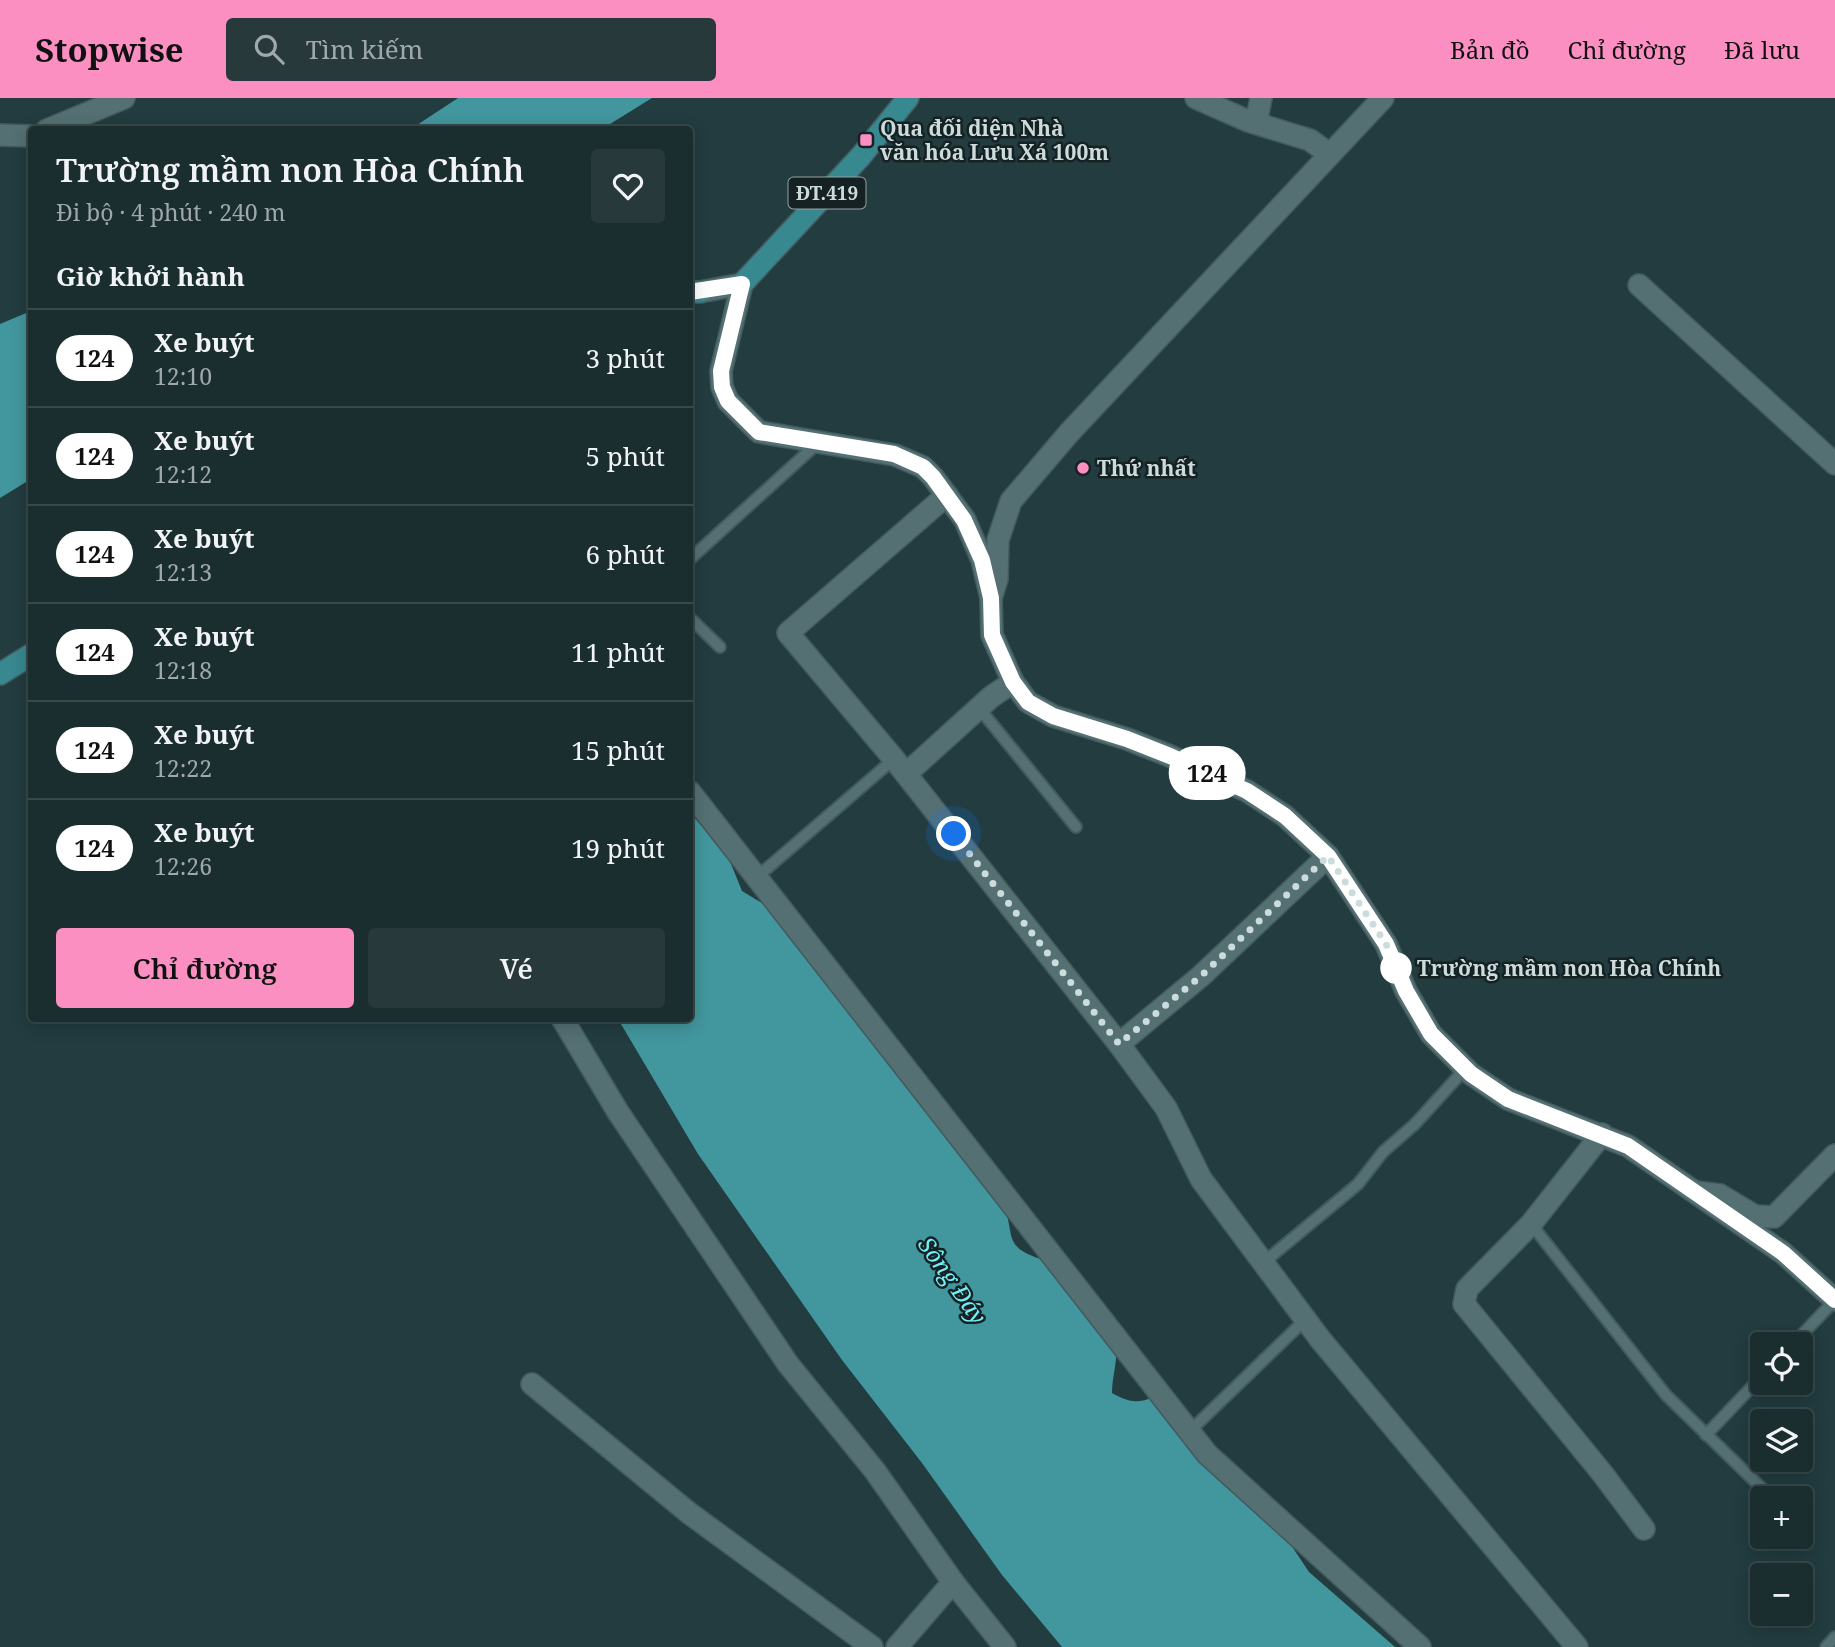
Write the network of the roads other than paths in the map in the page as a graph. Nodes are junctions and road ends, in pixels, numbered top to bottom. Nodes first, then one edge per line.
1 (124, 98) edge
2 (908, 98) edge
3 (1196, 98) edge
4 (1261, 98) edge
5 (1383, 98) edge
6 (86, 104) edge
7 (1256, 123) junction
8 (53, 126) edge
9 (0, 135) edge
10 (28, 136) edge
11 (1329, 154) junction
12 (742, 284) junction
13 (1639, 285) dead end
14 (698, 289) edge
15 (820, 442) junction
16 (1835, 464) edge
17 (947, 495) junction
18 (693, 556) edge
19 (991, 598) junction
20 (693, 621) edge
21 (720, 647) dead end
22 (28, 656) edge
23 (0, 674) edge
24 (1013, 682) junction
25 (979, 708) junction
26 (900, 767) junction
27 (693, 796) edge
28 (1076, 827) dead end
29 (1328, 856) junction
30 (757, 877) junction
31 (564, 1022) edge
32 (1119, 1044) junction
33 (1465, 1069) junction
34 (1602, 1134) junction
35 (1835, 1155) edge
36 (1696, 1192) junction
37 (1531, 1224) junction
38 (1263, 1263) junction
39 (1835, 1300) edge
40 (1306, 1319) junction
41 (1804, 1332) edge
42 (532, 1384) dead end
43 (1750, 1389) edge
44 (1190, 1432) junction
45 (1706, 1435) junction
46 (1759, 1486) edge
47 (1644, 1529) dead end
48 (953, 1582) junction
49 (1835, 1637) edge
50 (872, 1647) edge
51 (897, 1647) edge
52 (1005, 1647) edge
53 (1420, 1647) edge
54 (1577, 1647) edge
55 (1826, 1647) edge

1 - 6 street
2 - 12 main road, ĐT.419
3 - 7 street
4 - 7 street
5 - 11 street
6 - 8 street
7 - 11 street
9 - 10 street
11 - 19 street
12 - 14 street
12 - 15 street
13 - 16 street
15 - 17 street
15 - 18 lane
17 - 19 street
17 - 26 street
19 - 24 street
20 - 21 lane
22 - 23 main road
24 - 25 street
24 - 29 street
25 - 26 street
25 - 28 lane
26 - 30 lane
26 - 32 street
27 - 30 street
29 - 32 street
29 - 33 street
30 - 44 street
31 - 48 street
32 - 38 street
33 - 34 street
33 - 38 lane
34 - 36 street
34 - 37 street
35 - 36 street
36 - 39 street
37 - 45 lane
37 - 47 street
38 - 40 street
39 - 41 lane
40 - 44 lane
40 - 54 street
42 - 50 street
43 - 45 lane
44 - 53 street
45 - 46 lane
48 - 51 street
48 - 52 street
49 - 55 lane

